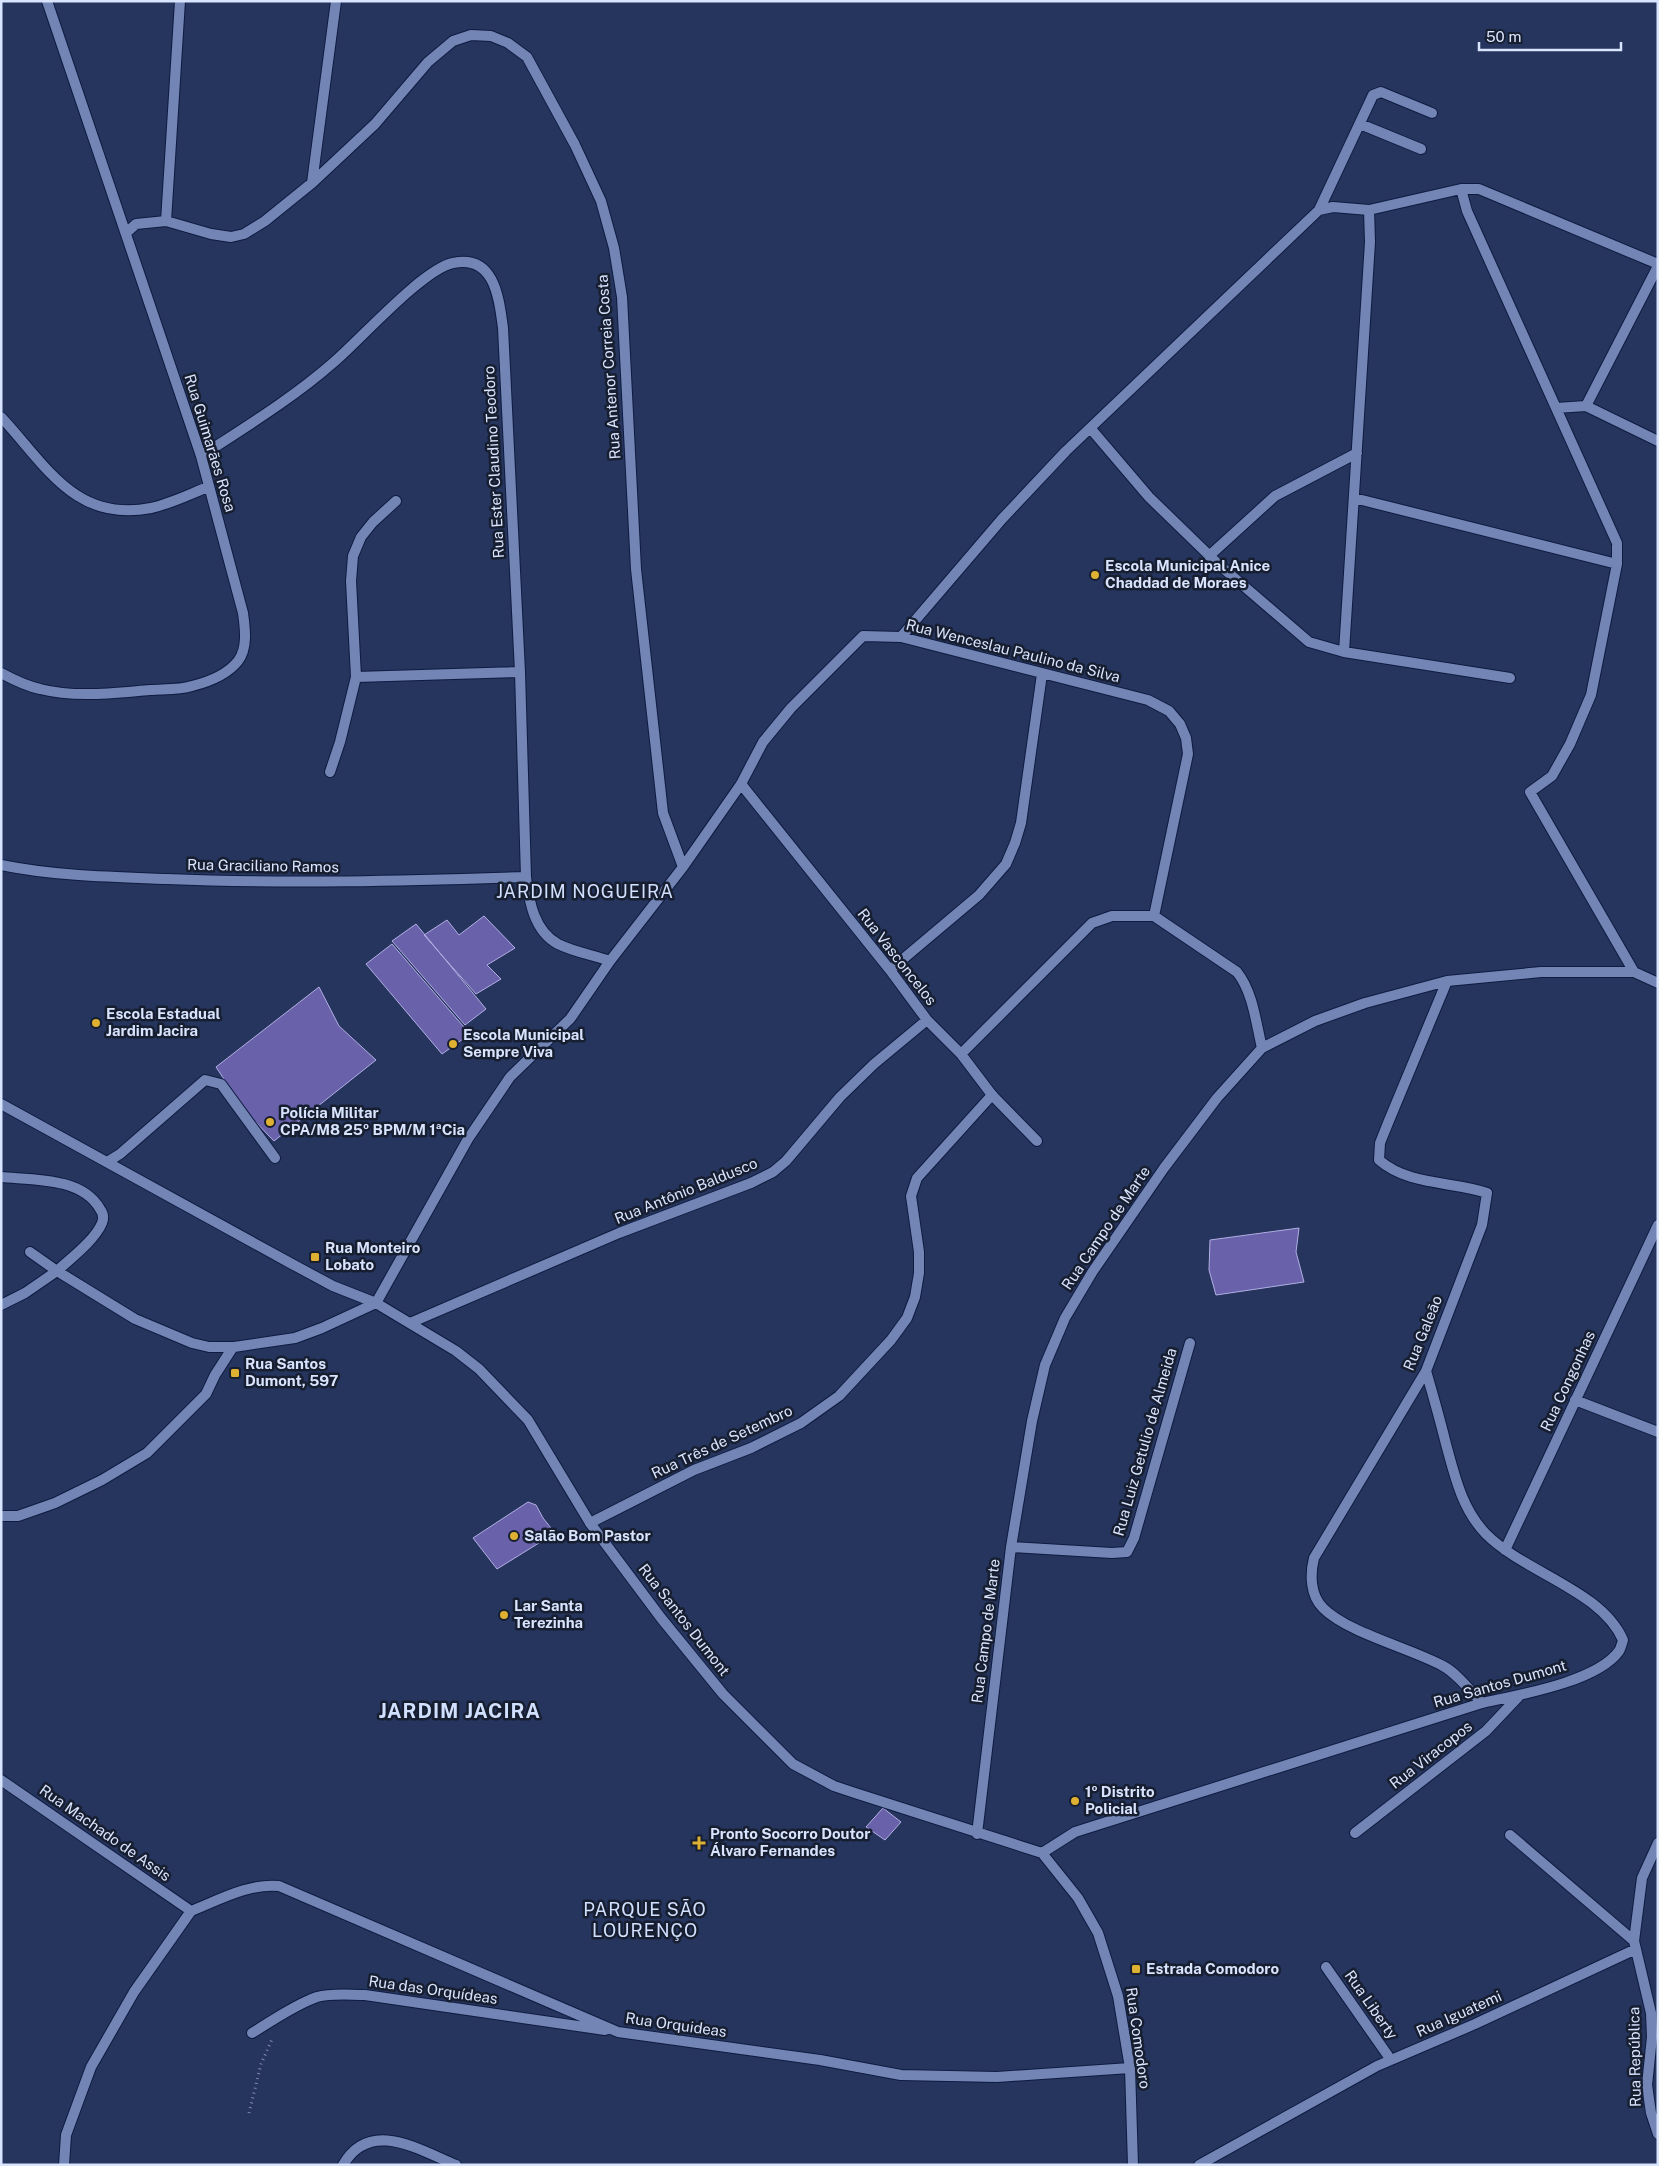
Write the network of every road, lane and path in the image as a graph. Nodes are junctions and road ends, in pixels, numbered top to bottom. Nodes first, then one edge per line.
1 (47, 1) edge
2 (180, 1) edge
3 (336, 1) edge
4 (1432, 113) dead end
5 (1360, 124) junction
6 (1421, 149) dead end
7 (312, 183) junction
8 (1461, 189) junction
9 (1319, 210) junction
10 (1369, 210) junction
11 (166, 221) junction
12 (126, 233) junction
13 (1658, 265) edge
14 (1586, 406) junction
15 (1556, 408) junction
16 (1, 417) edge
17 (1091, 429) junction
18 (1658, 442) edge
19 (1357, 453) junction
20 (201, 456) junction
21 (208, 487) junction
22 (1354, 498) junction
23 (396, 501) dead end
24 (1209, 556) junction
25 (1617, 564) junction
26 (901, 637) junction
27 (1344, 652) junction
28 (520, 672) junction
29 (1, 673) edge
30 (1042, 674) junction
31 (356, 677) junction
32 (1510, 678) dead end
33 (330, 772) dead end
34 (741, 784) junction
35 (1, 864) edge
36 (683, 867) junction
37 (526, 877) junction
38 (1154, 916) junction
39 (610, 961) junction
40 (890, 970) junction
41 (1634, 972) junction
42 (1447, 981) junction
43 (1658, 983) edge
44 (927, 1020) junction
45 (1262, 1048) junction
46 (960, 1054) junction
47 (992, 1095) junction
48 (1, 1104) edge
49 (1037, 1141) dead end
50 (275, 1158) dead end
51 (107, 1162) junction
52 (1, 1177) edge
53 (1658, 1225) edge
54 (30, 1252) dead end
55 (57, 1271) junction
56 (376, 1303) junction
57 (1, 1306) edge
58 (410, 1323) junction
59 (1190, 1343) dead end
60 (233, 1347) junction
61 (1426, 1371) junction
62 (1575, 1400) junction
63 (1658, 1432) edge
64 (1, 1516) edge
65 (590, 1523) junction
66 (1011, 1547) junction
67 (1505, 1550) junction
68 (1520, 1695) junction
69 (1482, 1703) junction
70 (1, 1780) edge
71 (1354, 1833) dead end
72 (977, 1834) junction
73 (1510, 1835) dead end
74 (1658, 1843) edge
75 (1042, 1853) junction
76 (191, 1911) junction
77 (1635, 1945) junction
78 (1326, 1967) dead end
79 (284, 2014) junction
80 (618, 2032) junction
81 (252, 2033) dead end
82 (1391, 2060) junction
83 (1130, 2068) junction
84 (249, 2113) dead end
85 (1658, 2134) edge
86 (64, 2165) edge
87 (343, 2165) edge
88 (456, 2165) edge
89 (1133, 2165) edge
90 (1199, 2165) edge

1 - 12 street, Rua Guimarães Rosa
2 - 11 street
3 - 7 street
4 - 5 street
5 - 6 street
5 - 9 street
7 - 11 street, Rua Antenor Correia Costa
7 - 36 street, Rua Antenor Correia Costa
8 - 10 street
8 - 13 street
8 - 15 street
9 - 10 street
9 - 17 street
10 - 19 street
11 - 12 street
12 - 20 street, Rua Guimarães Rosa
13 - 14 street
14 - 15 street
14 - 18 street
15 - 25 street
16 - 21 street
17 - 24 street
17 - 26 street
19 - 22 street
19 - 24 street
20 - 21 street, Rua Guimarães Rosa
20 - 28 street, Rua Ester Claudino Teodoro
21 - 29 street, Rua Guimarães Rosa
22 - 25 street
22 - 27 street
23 - 31 street
24 - 27 street
25 - 41 street
26 - 30 street, Rua Wenceslau Paulino da Silva
26 - 34 street, Rua Wenceslau Paulino da Silva
27 - 32 street
28 - 31 street
28 - 37 street, Rua Ester Claudino Teodoro
30 - 38 street, Rua Wenceslau Paulino da Silva
30 - 40 street
31 - 33 street
34 - 36 street, Rua Wenceslau Paulino da Silva
34 - 40 street, Rua Vasconcelos
35 - 37 street, Rua Graciliano Ramos
36 - 39 street, Rua Wenceslau Paulino da Silva
37 - 39 street, Rua Ester Claudino Teodoro
38 - 45 street
38 - 46 street
39 - 56 street, Rua Wenceslau Paulino da Silva
40 - 44 street, Rua Vasconcelos
41 - 42 street, Rua Campo de Marte
41 - 43 street
42 - 45 street, Rua Campo de Marte
42 - 61 street, Rua Galeão
44 - 46 street, Rua Vasconcelos
44 - 58 street, Rua Antônio Baldusco
45 - 66 street, Rua Campo de Marte
46 - 47 street, Rua Vasconcelos
47 - 49 street, Rua Vasconcelos
47 - 65 street, Rua Três de Setembro
48 - 51 street
50 - 51 street
51 - 56 street
52 - 55 street
53 - 62 street, Rua Congonhas
54 - 55 street
55 - 57 street
55 - 60 street
56 - 58 street, Rua Santos Dumont
56 - 60 street
58 - 65 street, Rua Santos Dumont
59 - 66 street, Rua Luiz Getulio de Almeida
60 - 64 street
61 - 67 street, Rua Santos Dumont
61 - 69 street, Rua Galeão
62 - 63 street
62 - 67 street, Rua Congonhas
65 - 72 street, Rua Santos Dumont
66 - 72 street, Rua Campo de Marte
67 - 68 street, Rua Santos Dumont
68 - 69 street, Rua Santos Dumont
68 - 71 street, Rua Viracopos
69 - 75 street, Rua Santos Dumont
70 - 76 street, Rua Machado de Assis
72 - 75 street
73 - 77 street
74 - 77 street
75 - 83 street, Rua Comodoro
76 - 80 street, Rua Orquideas
76 - 86 street
77 - 82 street, Rua Iguatemi
77 - 85 street, Rua República
78 - 82 street, Rua Liberty
79 - 80 street, Rua das Orquídeas
79 - 81 street, Rua das Orquídeas
79 - 84 path
80 - 83 street, Rua Orquideas
82 - 90 street, Rua Iguatemi
83 - 89 street, Rua Comodoro
87 - 88 street

